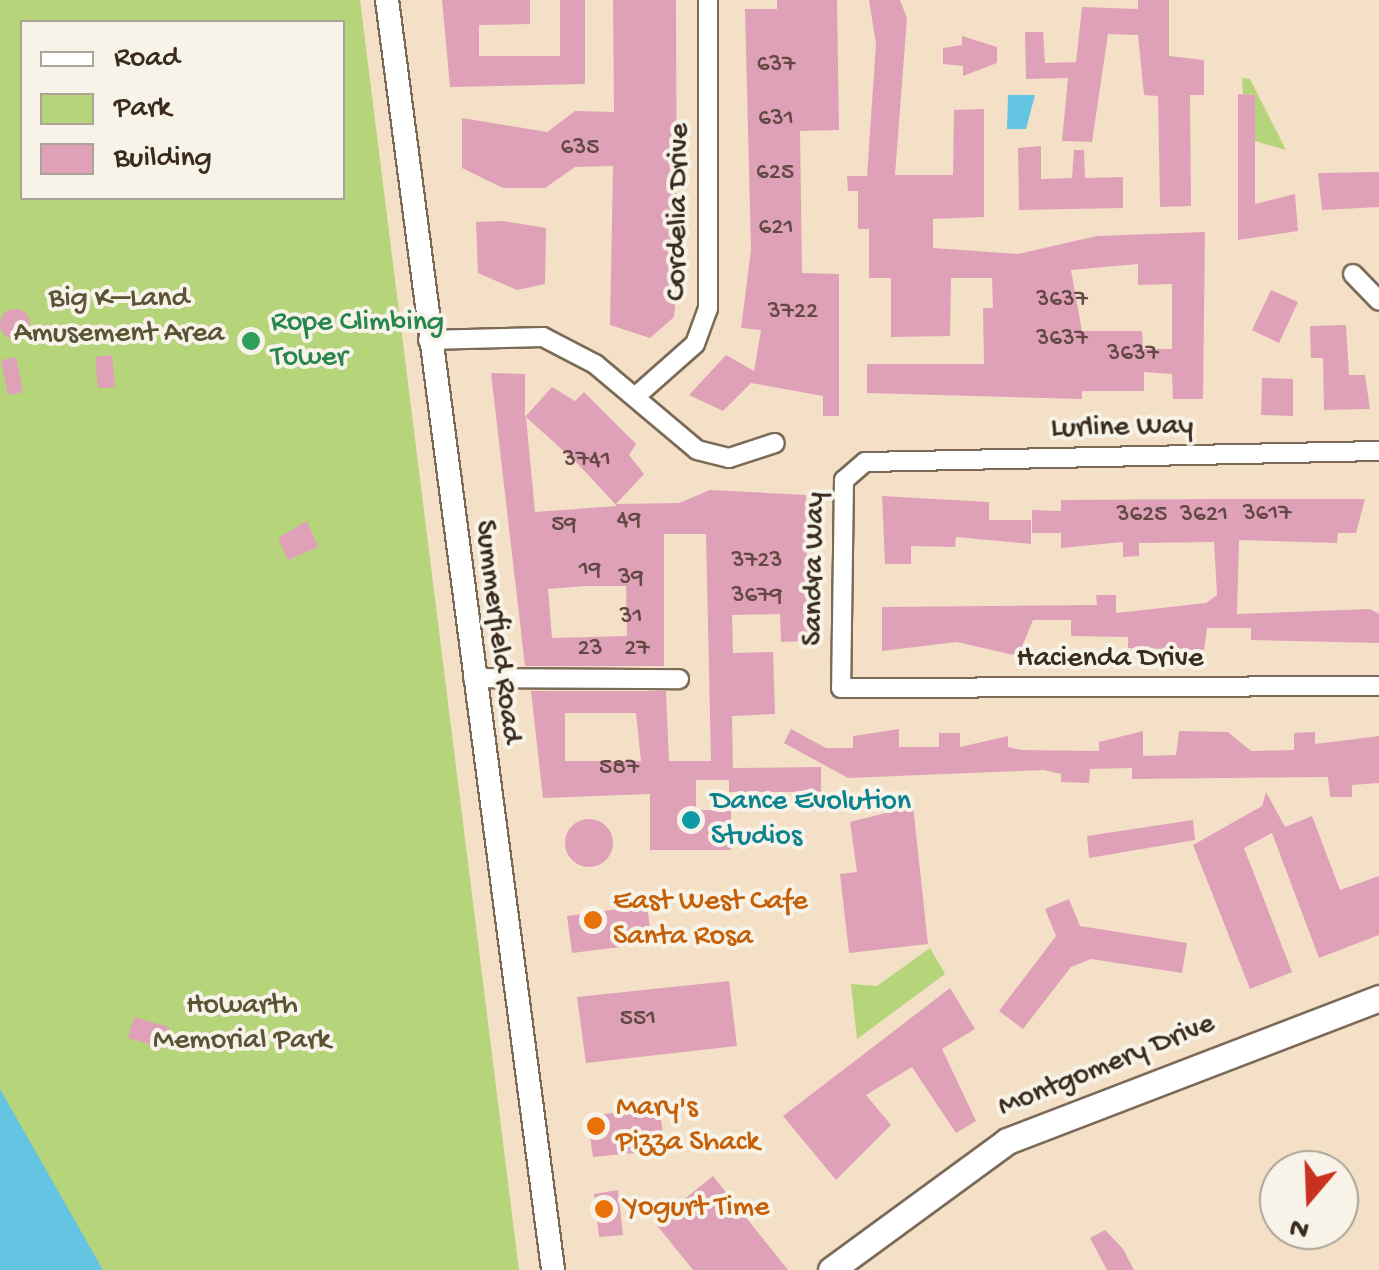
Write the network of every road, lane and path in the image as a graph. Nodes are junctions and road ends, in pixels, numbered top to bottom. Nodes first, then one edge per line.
1 (387, 0) edge
2 (708, 0) edge
3 (1354, 274) dead end
4 (1379, 301) edge
5 (428, 340) junction
6 (636, 397) junction
7 (776, 443) dead end
8 (1379, 451) edge
9 (865, 462) joint
10 (473, 678) junction
11 (679, 679) dead end
12 (1379, 686) edge
13 (841, 688) joint
14 (1379, 998) edge
15 (552, 1270) edge
16 (830, 1270) edge

1 - 5 street, Summerfield Road
2 - 6 street, Cordelia Drive
3 - 4 street
5 - 6 street
5 - 10 street, Summerfield Road
6 - 7 street
8 - 9 street, Lurline Way
9 - 13 street, Sandra Way
10 - 11 street
10 - 15 street, Summerfield Road
12 - 13 street, Hacienda Drive
14 - 16 main road, Montgomery Drive

